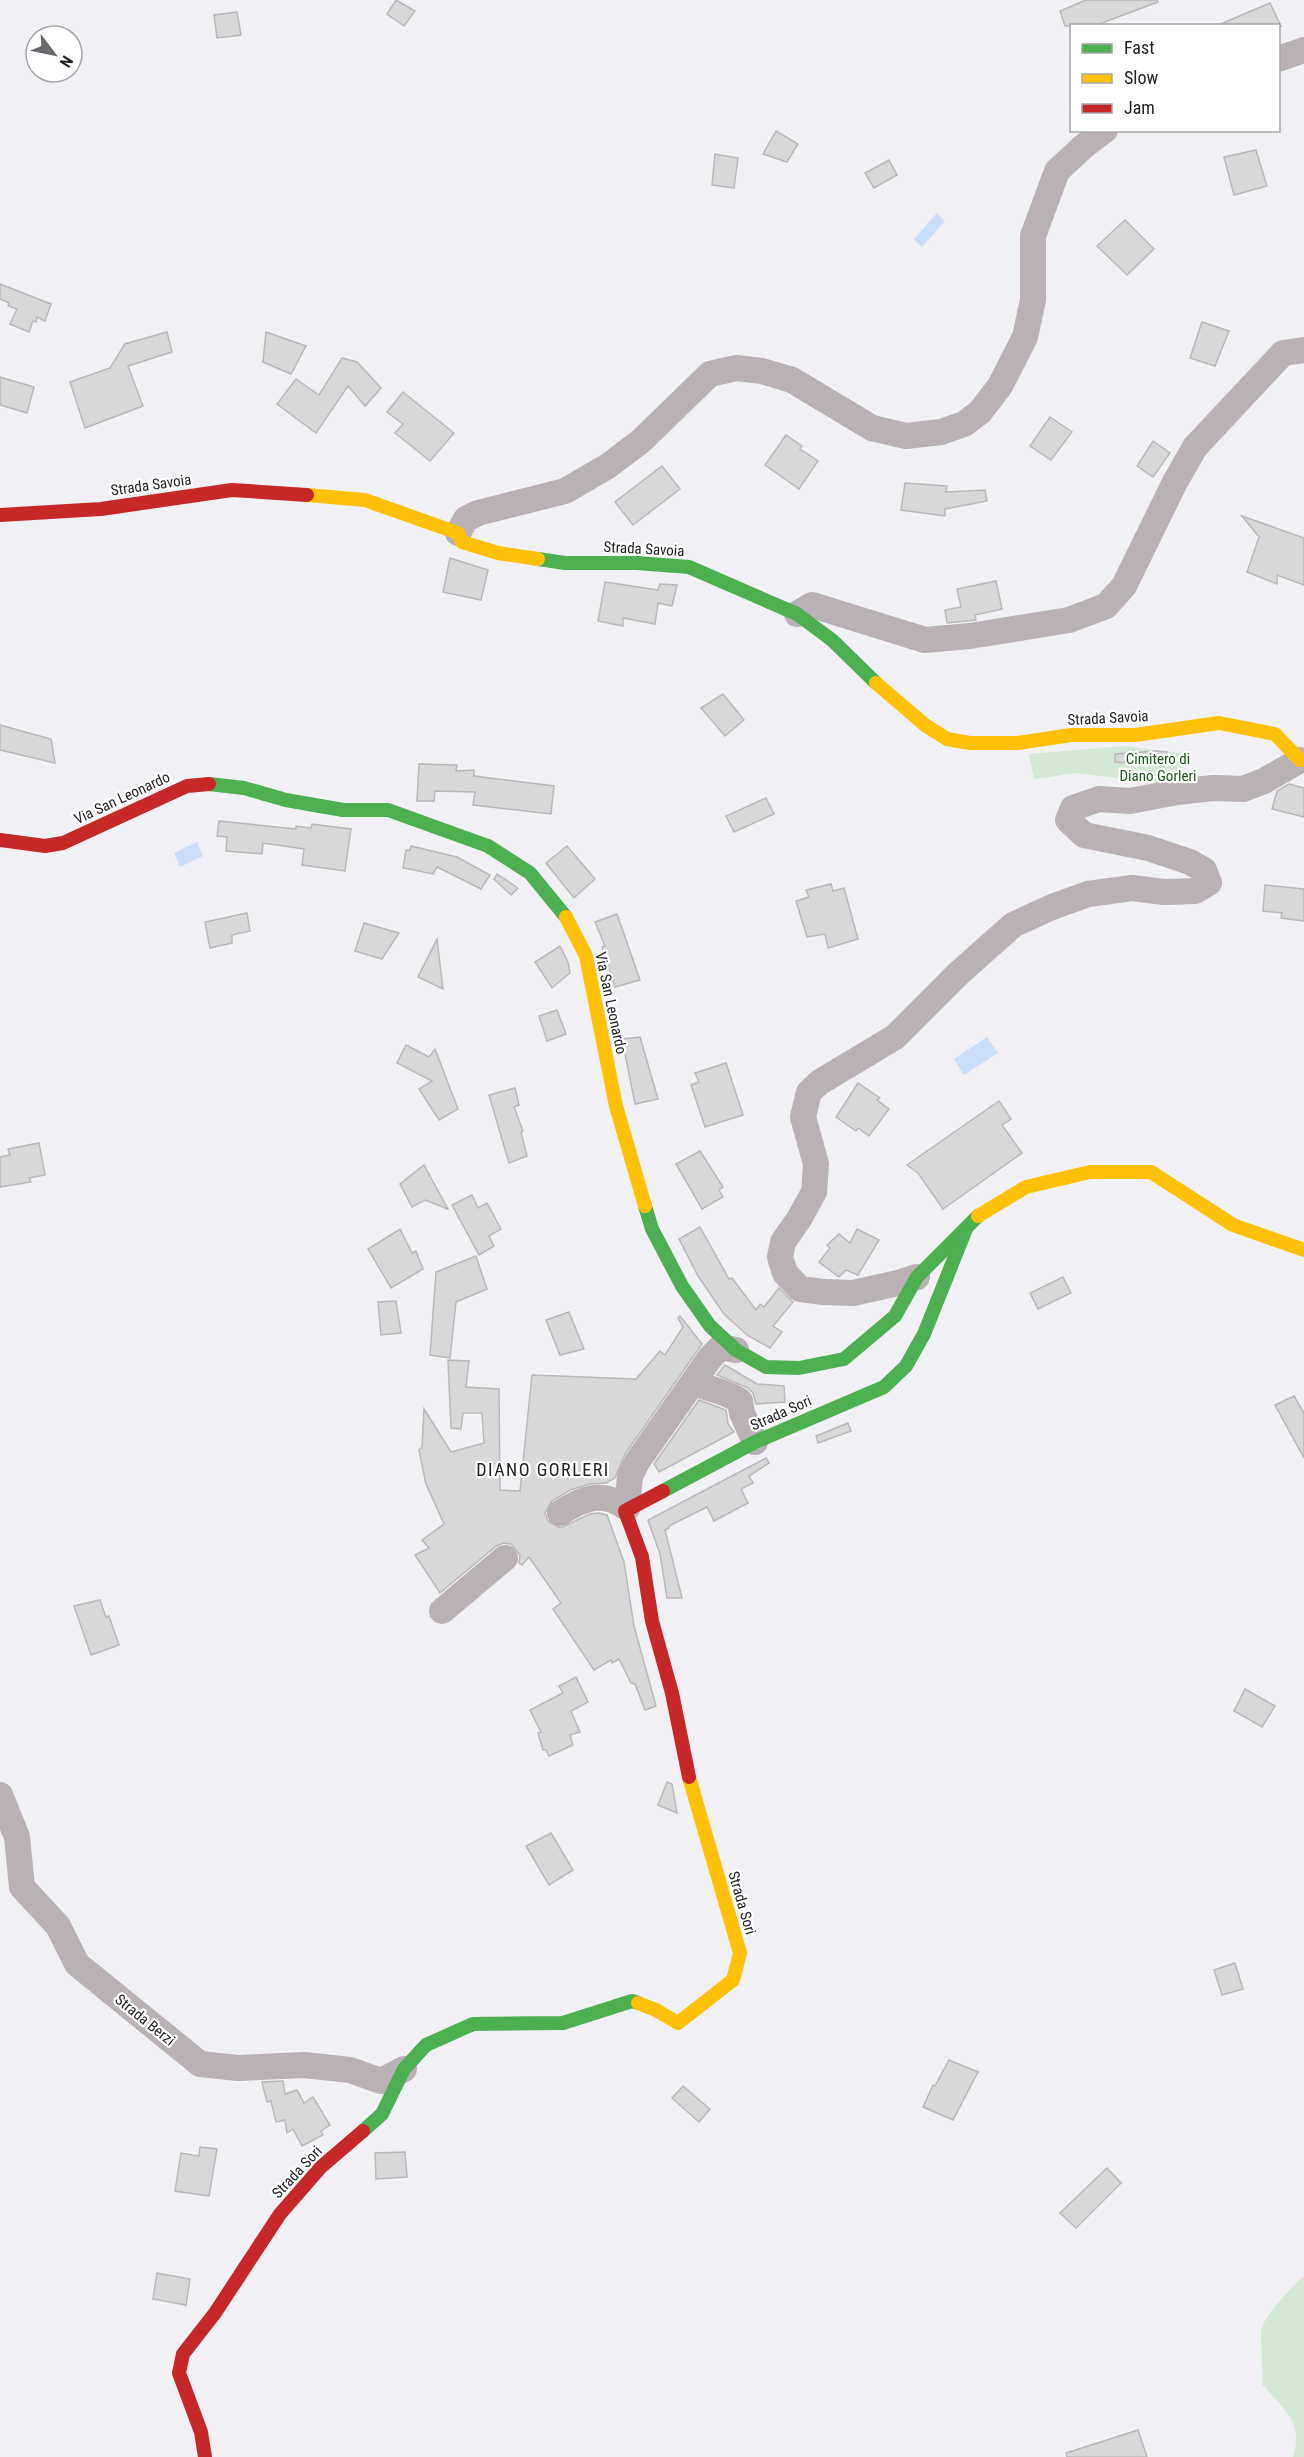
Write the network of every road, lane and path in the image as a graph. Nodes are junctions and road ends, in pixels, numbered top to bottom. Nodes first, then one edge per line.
1 (1304, 50) edge
2 (1280, 58) edge
3 (1102, 132) edge
4 (1304, 350) edge
5 (0, 514) edge
6 (458, 533) junction
7 (797, 614) junction
8 (1302, 760) edge
9 (0, 840) edge
10 (966, 1229) junction
11 (1304, 1250) edge
12 (917, 1277) junction
13 (736, 1350) junction
14 (694, 1382) junction
15 (755, 1442) junction
16 (627, 1508) junction
17 (560, 1513) dead end
18 (505, 1558) dead end
19 (442, 1611) dead end
20 (0, 1795) edge
21 (404, 2069) junction
22 (205, 2457) edge

1 - 2 street
3 - 6 street
4 - 7 street
5 - 6 street, Strada Savoia
6 - 7 street, Strada Savoia
7 - 8 street, Strada Savoia
8 - 12 street
9 - 13 street, Via San Leonardo
10 - 11 street, Via San Leonardo
10 - 12 street, Via San Leonardo
10 - 15 street, Strada Sori
12 - 13 street, Via San Leonardo
13 - 14 street
14 - 15 street
14 - 16 street
15 - 16 street, Strada Sori
16 - 17 street
16 - 21 street, Strada Sori
18 - 19 street
20 - 21 street, Strada Berzi
21 - 22 street, Strada Sori

